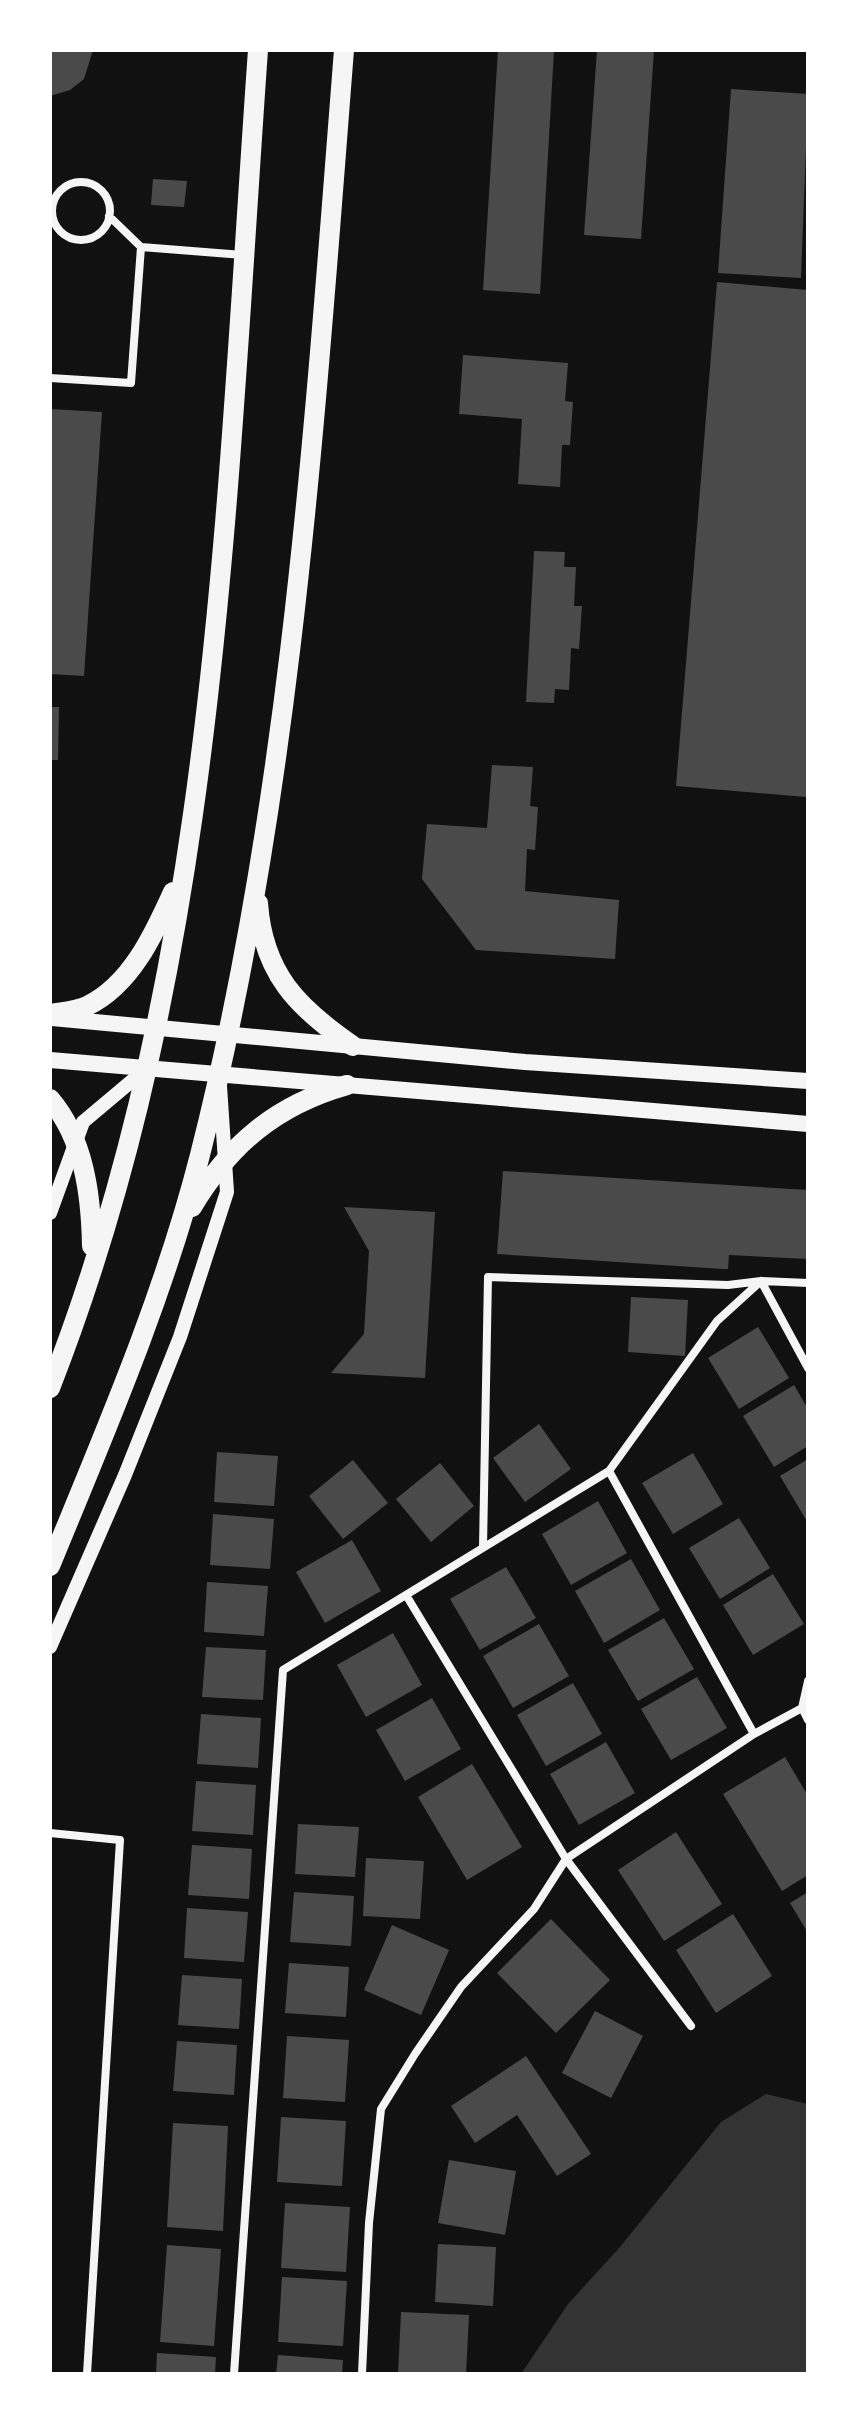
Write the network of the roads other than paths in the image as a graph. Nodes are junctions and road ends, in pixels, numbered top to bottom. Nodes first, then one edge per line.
1 (258, 50) edge
2 (344, 50) edge
3 (109, 216) junction
4 (141, 247) junction
5 (243, 255) junction
6 (50, 378) edge
7 (186, 863) junction
8 (256, 875) junction
9 (50, 1016) edge
10 (156, 1027) junction
11 (228, 1033) junction
12 (353, 1046) junction
13 (50, 1060) edge
14 (146, 1069) junction
15 (219, 1076) junction
16 (808, 1081) edge
17 (347, 1085) junction
18 (50, 1099) edge
19 (808, 1124) edge
20 (75, 1142) junction
21 (227, 1157) junction
22 (50, 1213) edge
23 (173, 1242) junction
24 (92, 1262) junction
25 (761, 1281) junction
26 (808, 1283) edge
27 (808, 1368) edge
28 (50, 1388) edge
29 (609, 1471) junction
30 (483, 1547) junction
31 (50, 1566) edge
32 (406, 1595) junction
33 (50, 1647) edge
34 (808, 1681) edge
35 (802, 1708) junction
36 (808, 1720) edge
37 (754, 1734) junction
38 (50, 1833) edge
39 (566, 1859) junction
40 (691, 2026) dead end
41 (87, 2374) edge
42 (234, 2374) edge
43 (362, 2374) edge

1 - 5 main road
2 - 8 main road
3 - 3 street
3 - 4 street
4 - 5 street
4 - 6 street
5 - 7 main road
7 - 9 main road
7 - 10 main road
8 - 11 main road
8 - 12 main road
9 - 10 main road
10 - 11 main road
10 - 14 main road
11 - 12 main road
11 - 15 main road
12 - 16 main road
13 - 14 main road
14 - 15 main road
14 - 20 street
14 - 24 main road
15 - 17 main road
15 - 21 street
15 - 23 main road
17 - 19 main road
17 - 21 main road
18 - 20 main road
20 - 22 street
20 - 24 main road
21 - 23 main road
21 - 33 street
23 - 31 main road
24 - 28 main road
25 - 26 street
25 - 27 street
25 - 29 street
25 - 30 street
29 - 30 street
29 - 37 street
30 - 32 street
32 - 39 street
32 - 42 street
34 - 35 street
35 - 36 street
35 - 37 street
37 - 39 street
38 - 41 street
39 - 40 street
39 - 43 street

